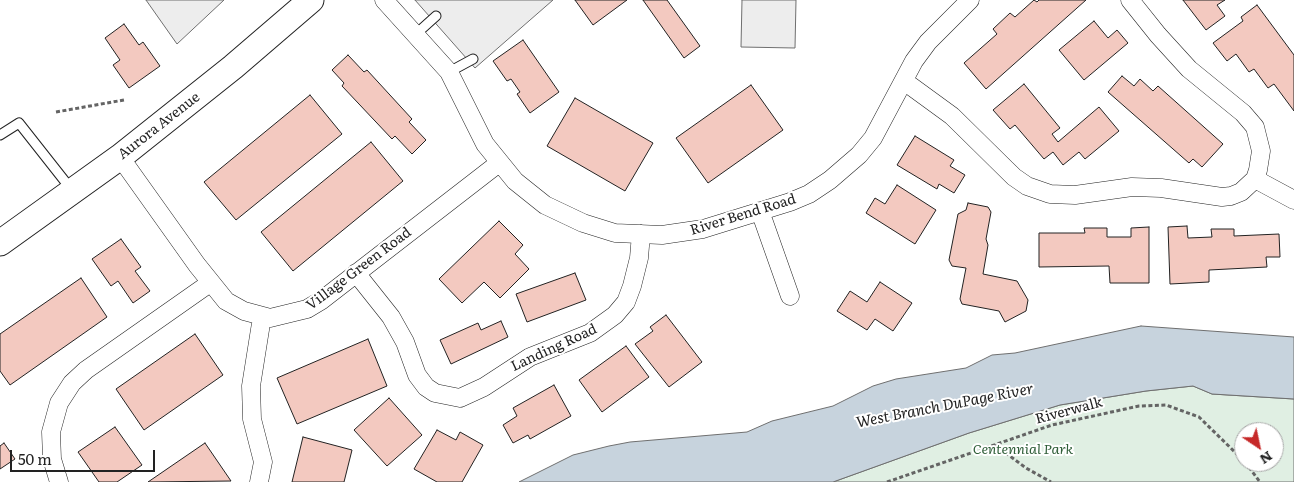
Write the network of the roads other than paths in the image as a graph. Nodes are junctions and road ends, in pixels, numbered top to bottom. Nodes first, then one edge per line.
1 (311, 0) edge
2 (384, 0) edge
3 (1130, 0) edge
4 (968, 2) edge
5 (436, 16) dead end
6 (416, 34) junction
7 (473, 59) dead end
8 (449, 72) junction
9 (904, 81) junction
10 (0, 135) edge
11 (120, 157) junction
12 (498, 163) junction
13 (1255, 179) junction
14 (73, 191) junction
15 (1294, 200) edge
16 (760, 211) junction
17 (641, 234) junction
18 (0, 244) edge
19 (356, 273) junction
20 (210, 283) junction
21 (790, 296) dead end
22 (262, 317) junction
23 (60, 482) edge
24 (259, 482) edge

1 - 11 main road, Aurora Avenue
2 - 6 street, River Bend Road
3 - 13 street
4 - 9 street, River Bend Road
5 - 6 lane
6 - 8 street, River Bend Road
7 - 8 lane
8 - 12 street, River Bend Road
9 - 13 street
9 - 16 street, River Bend Road
10 - 14 lane
11 - 14 main road, Aurora Avenue
11 - 20 street, Village Green Road
12 - 17 street, River Bend Road
12 - 19 street, Village Green Road
13 - 15 street
14 - 18 main road, Aurora Avenue
16 - 17 street, River Bend Road
16 - 21 street
17 - 19 street, Landing Road
19 - 22 street, Village Green Road
20 - 22 street, Village Green Road
20 - 23 street
22 - 24 street

